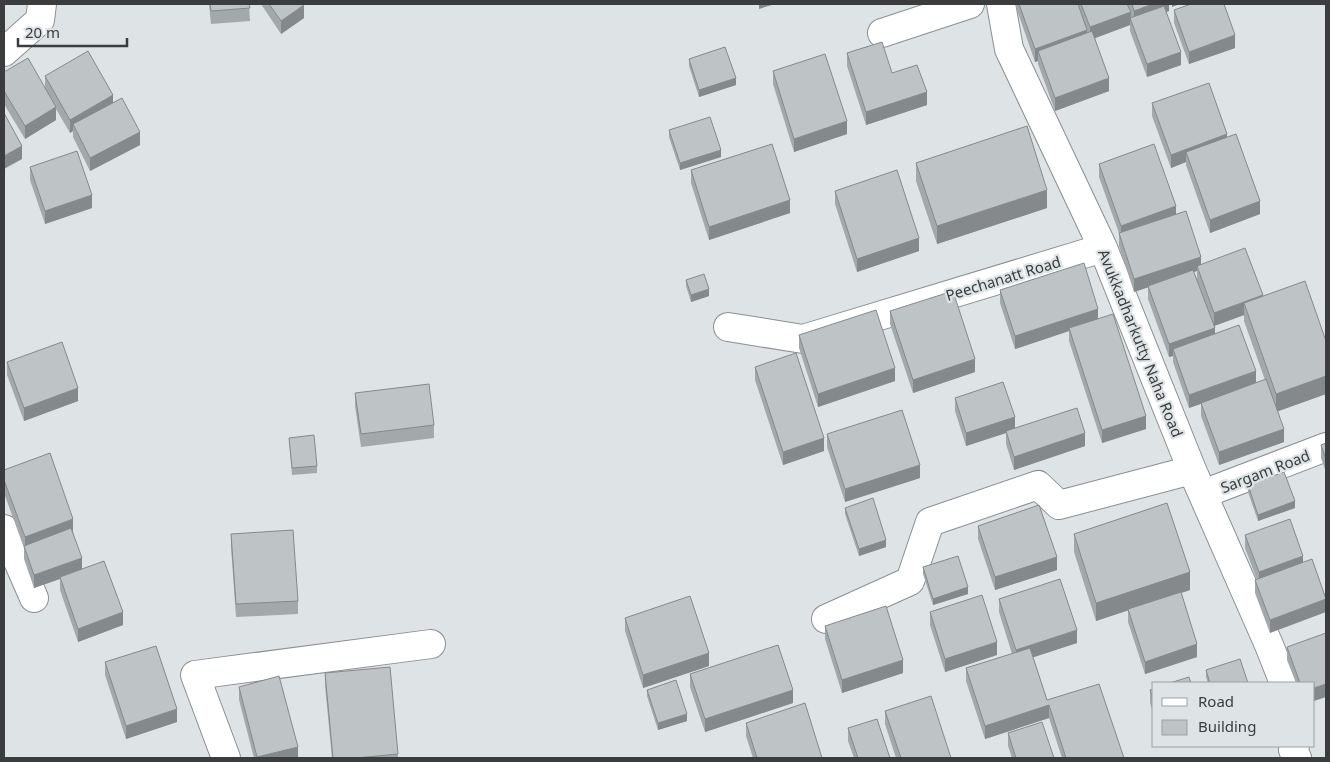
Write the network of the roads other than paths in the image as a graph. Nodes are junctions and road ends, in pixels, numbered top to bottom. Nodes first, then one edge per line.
1 (42, 4) edge
2 (970, 4) edge
3 (1001, 4) edge
4 (882, 33) dead end
5 (4, 52) edge
6 (1103, 248) junction
7 (728, 327) dead end
8 (1326, 447) edge
9 (1198, 482) junction
10 (4, 528) edge
11 (34, 598) dead end
12 (826, 620) dead end
13 (431, 644) dead end
14 (1300, 648) edge
15 (1274, 658) junction
16 (1284, 682) edge
17 (226, 758) edge

1 - 5 street
2 - 4 street
3 - 6 street, Avukkadharkutty Naha Road
6 - 7 street, Peechanatt Road
6 - 9 street, Avukkadharkutty Naha Road
8 - 9 street, Sargam Road
9 - 12 street, Sargam Road
9 - 15 street, Avukkadharkutty Naha Road
10 - 11 street
13 - 17 street
14 - 15 street
15 - 16 street, Avukkadharkutty Naha Road

